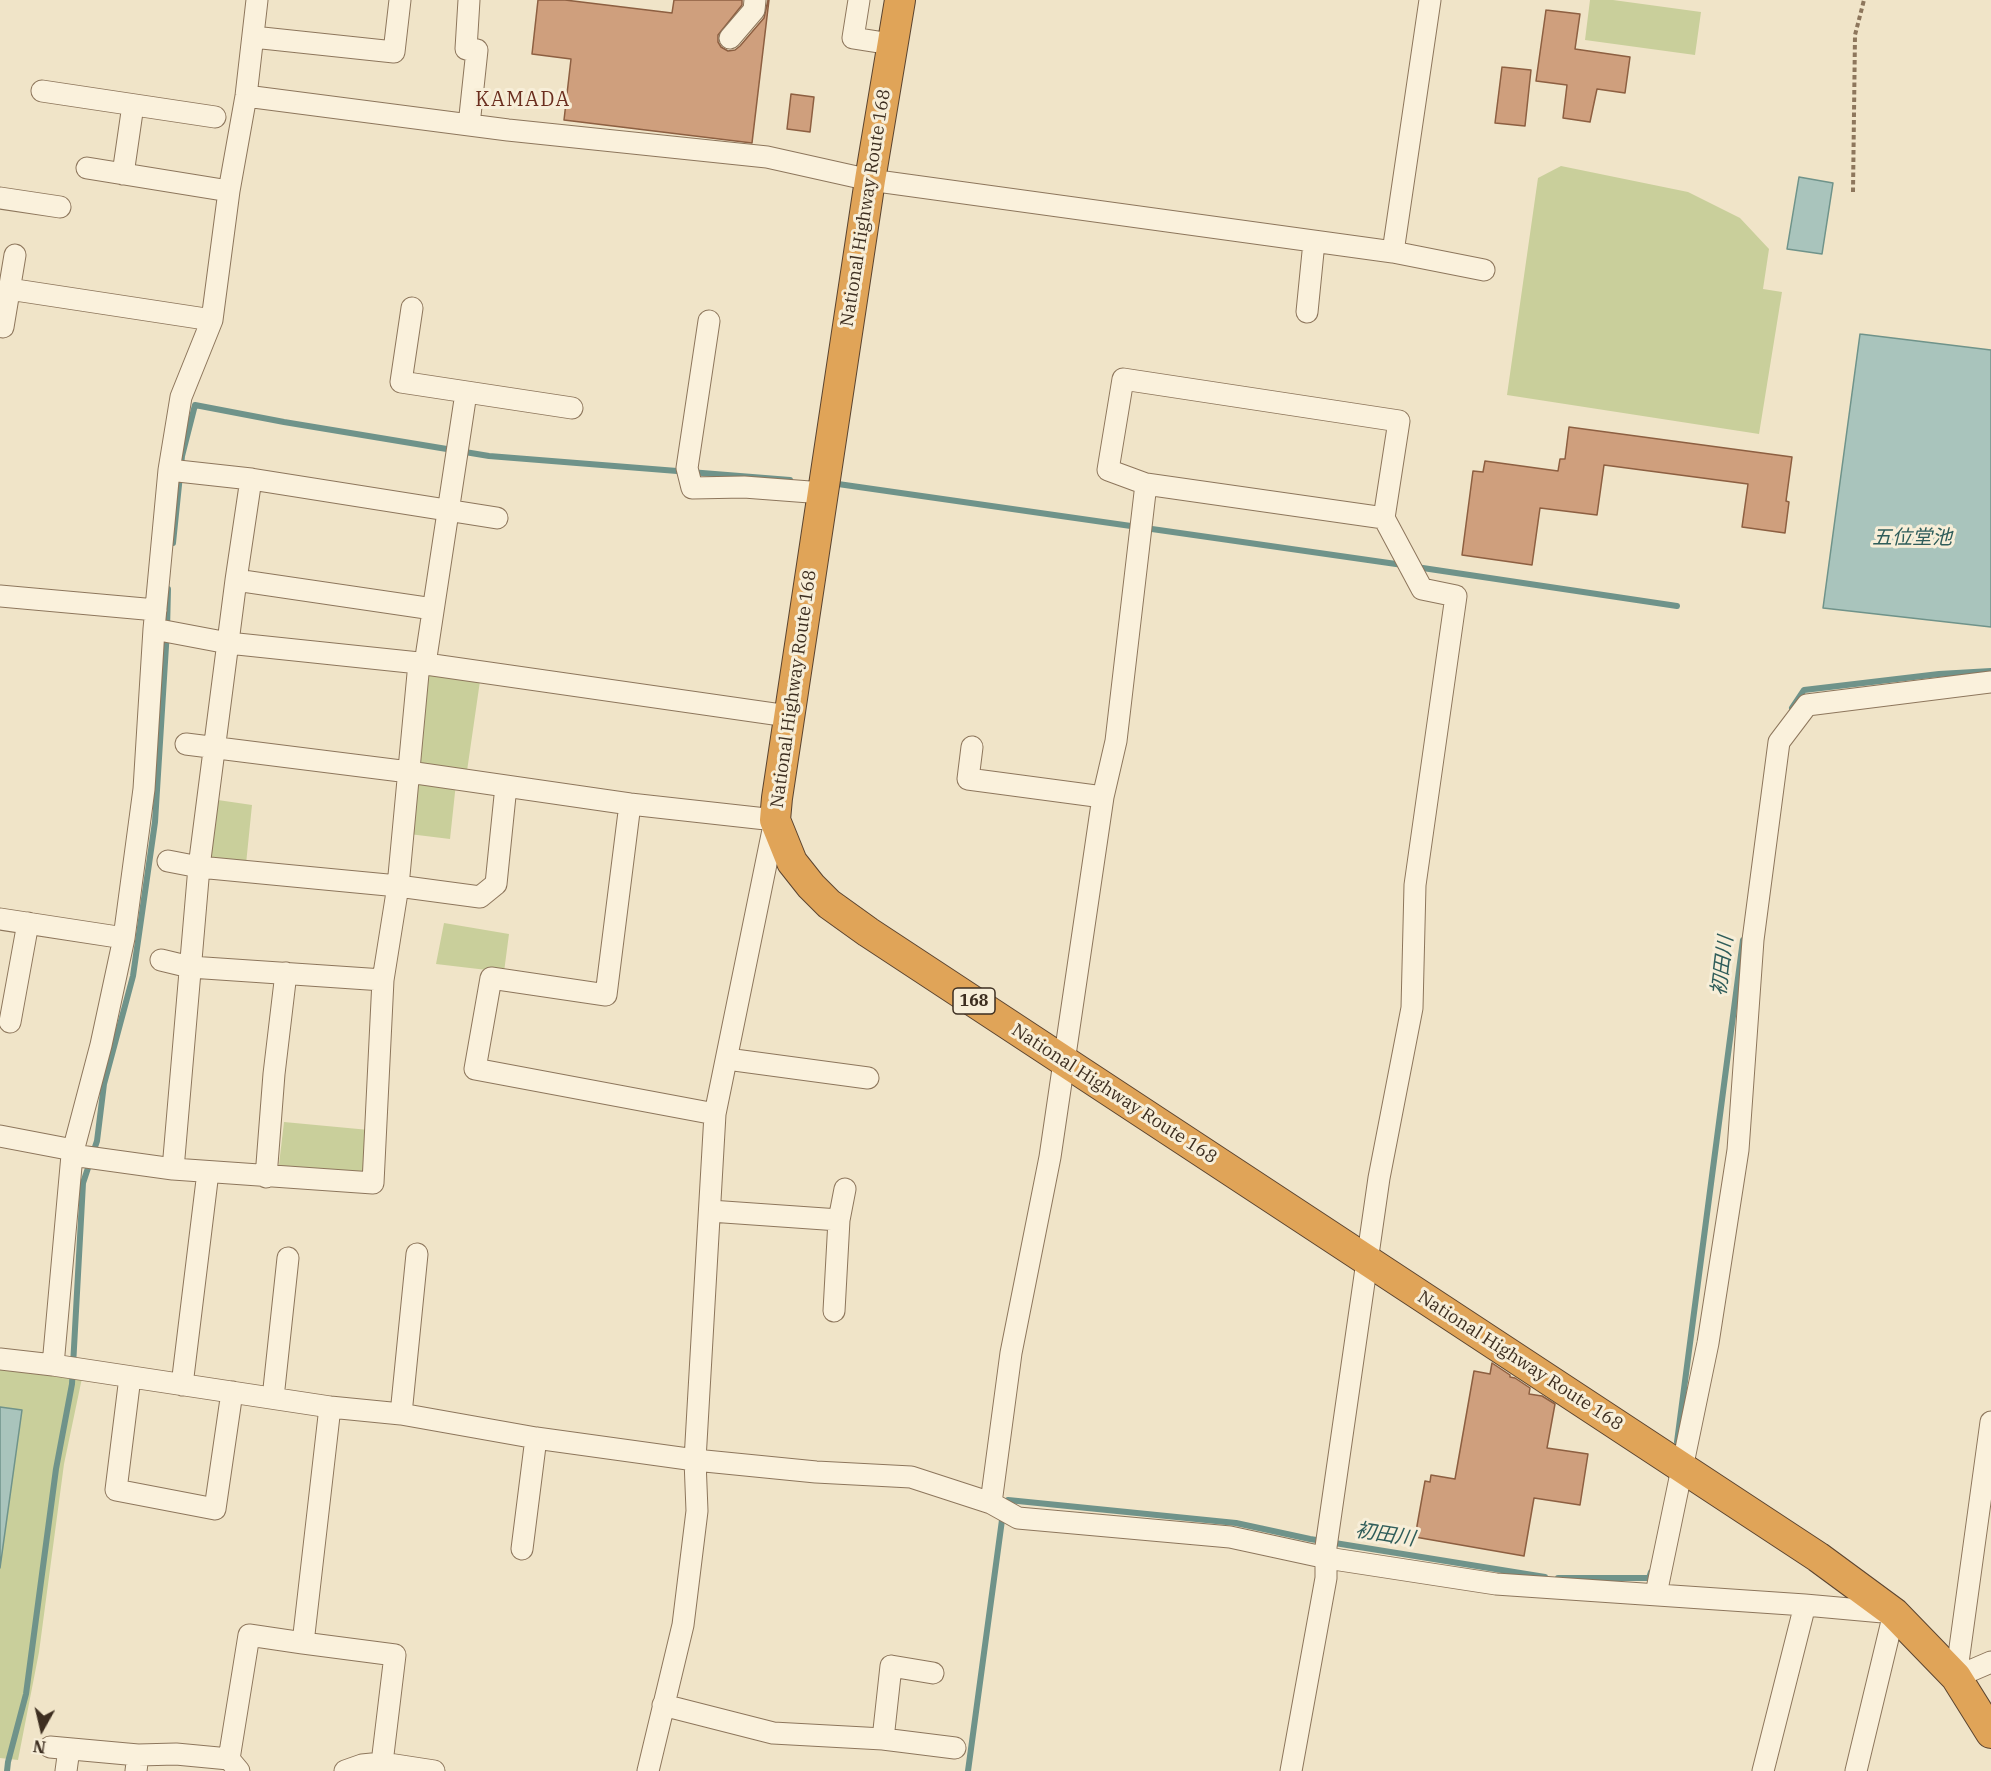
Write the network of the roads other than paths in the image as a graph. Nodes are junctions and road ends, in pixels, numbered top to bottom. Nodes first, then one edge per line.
1 (257, 0) edge
2 (400, 0) edge
3 (470, 0) edge
4 (755, 0) edge
5 (859, 0) edge
6 (900, 0) edge
7 (1430, 0) edge
8 (253, 37) junction
9 (730, 38) dead end
10 (891, 44) junction
11 (42, 92) dead end
12 (246, 96) junction
13 (133, 105) junction
14 (215, 117) dead end
15 (469, 125) junction
16 (87, 168) dead end
17 (123, 174) junction
18 (870, 180) junction
19 (229, 191) junction
20 (0, 198) edge
21 (60, 207) dead end
22 (1314, 242) junction
23 (1393, 252) junction
24 (15, 255) dead end
25 (1484, 270) dead end
26 (9, 289) junction
27 (412, 308) dead end
28 (1307, 312) dead end
29 (212, 320) junction
30 (709, 321) dead end
31 (3, 327) dead end
32 (466, 393) junction
33 (572, 408) dead end
34 (169, 470) junction
35 (251, 479) junction
36 (1146, 484) junction
37 (823, 493) junction
38 (447, 510) junction
39 (497, 518) dead end
40 (1384, 518) junction
41 (236, 580) junction
42 (0, 596) edge
43 (433, 609) junction
44 (155, 620) junction
45 (228, 643) junction
46 (422, 664) junction
47 (1991, 682) edge
48 (789, 716) junction
49 (186, 744) dead end
50 (972, 747) dead end
51 (214, 748) junction
52 (409, 772) junction
53 (506, 786) junction
54 (1103, 797) junction
55 (630, 804) junction
56 (776, 820) junction
57 (168, 861) dead end
58 (199, 867) junction
59 (399, 886) junction
60 (0, 919) edge
61 (28, 923) junction
62 (124, 938) junction
63 (161, 960) dead end
64 (190, 967) junction
65 (286, 974) junction
66 (383, 980) junction
67 (10, 1022) dead end
68 (727, 1059) junction
69 (1064, 1061) junction
70 (868, 1078) dead end
71 (715, 1114) junction
72 (0, 1136) edge
73 (72, 1152) junction
74 (173, 1169) junction
75 (208, 1172) junction
76 (266, 1177) junction
77 (845, 1189) dead end
78 (710, 1211) junction
79 (839, 1220) junction
80 (417, 1254) dead end
81 (288, 1258) dead end
82 (1368, 1262) junction
83 (834, 1311) dead end
84 (0, 1359) edge
85 (53, 1365) junction
86 (130, 1377) junction
87 (182, 1385) junction
88 (232, 1392) junction
89 (273, 1398) junction
90 (330, 1407) junction
91 (401, 1414) junction
92 (1991, 1422) edge
93 (536, 1438) junction
94 (695, 1460) junction
95 (1681, 1467) junction
96 (991, 1503) junction
97 (1327, 1547) junction
98 (522, 1549) dead end
99 (1656, 1594) junction
100 (1805, 1605) junction
101 (1894, 1613) junction
102 (303, 1643) junction
103 (1991, 1662) edge
104 (933, 1673) dead end
105 (1956, 1677) junction
106 (663, 1705) junction
107 (1991, 1733) edge
108 (883, 1739) junction
109 (955, 1748) dead end
110 (137, 1763) edge
111 (382, 1763) junction
112 (234, 1765) edge
113 (66, 1771) edge
114 (345, 1771) edge
115 (434, 1771) edge
116 (648, 1771) edge
117 (1291, 1771) edge
118 (1763, 1771) edge
119 (1856, 1771) edge

1 - 8 street
2 - 8 street
3 - 15 street
4 - 9 street
5 - 10 street
6 - 10 highway, National Highway Route 168 / 168
7 - 23 street
8 - 12 street
10 - 18 highway, National Highway Route 168 / 168
11 - 13 street
12 - 15 street
12 - 19 street
13 - 14 street
13 - 17 street
15 - 18 street
16 - 17 street
17 - 19 street
18 - 22 street
18 - 37 highway, National Highway Route 168 / 168
19 - 29 street
20 - 21 street
22 - 23 street
22 - 28 street
23 - 25 street
24 - 26 street
26 - 29 street
26 - 31 street
27 - 32 street
29 - 34 street
30 - 37 street
32 - 33 street
32 - 38 street
34 - 35 street
34 - 44 street
35 - 38 street
35 - 41 street
36 - 40 street
36 - 40 street
36 - 54 street
37 - 48 highway, National Highway Route 168 / 168
38 - 39 street
38 - 43 street
40 - 82 street
41 - 43 street
41 - 45 street
42 - 44 street
43 - 46 street
44 - 45 street
44 - 62 street
45 - 46 street
45 - 51 street
46 - 48 street
46 - 52 street
47 - 95 street
48 - 56 highway, National Highway Route 168 / 168
49 - 51 street
50 - 54 street
51 - 52 street
51 - 58 street
52 - 53 street
52 - 59 street
53 - 55 street
53 - 59 street
54 - 69 street
55 - 56 street
55 - 71 street
56 - 68 street
56 - 69 highway, National Highway Route 168 / 168
57 - 58 street
58 - 59 street
58 - 64 street
59 - 66 street
60 - 61 street
61 - 62 street
61 - 67 street
62 - 73 street
63 - 64 street
64 - 65 street
64 - 74 street
65 - 66 street
65 - 76 street
66 - 76 street
68 - 70 street
68 - 71 street
69 - 82 highway, National Highway Route 168 / 168
69 - 96 street
71 - 78 street
72 - 73 street
73 - 74 street
73 - 85 street
74 - 75 street
75 - 76 street
75 - 87 street
77 - 79 street
78 - 79 street
78 - 94 street
79 - 83 street
80 - 91 street
81 - 89 street
82 - 95 highway, National Highway Route 168 / 168
82 - 97 street
84 - 85 street
85 - 86 street
86 - 87 street
86 - 88 street
87 - 88 street
88 - 89 street
89 - 90 street
90 - 91 street
90 - 102 street
91 - 93 street
92 - 105 street
93 - 94 street
93 - 98 street
94 - 96 street
94 - 106 street
95 - 99 street
95 - 101 highway, National Highway Route 168 / 168
96 - 97 street
97 - 99 street
97 - 117 street
99 - 100 street
100 - 101 street
100 - 118 street
101 - 105 highway, National Highway Route 168 / 168
101 - 119 street
102 - 111 street
102 - 112 street
103 - 105 street
104 - 108 street
105 - 107 highway, National Highway Route 168 / 168
106 - 108 street
106 - 116 street
108 - 109 street
110 - 112 street
110 - 113 street
111 - 114 street
111 - 115 street

